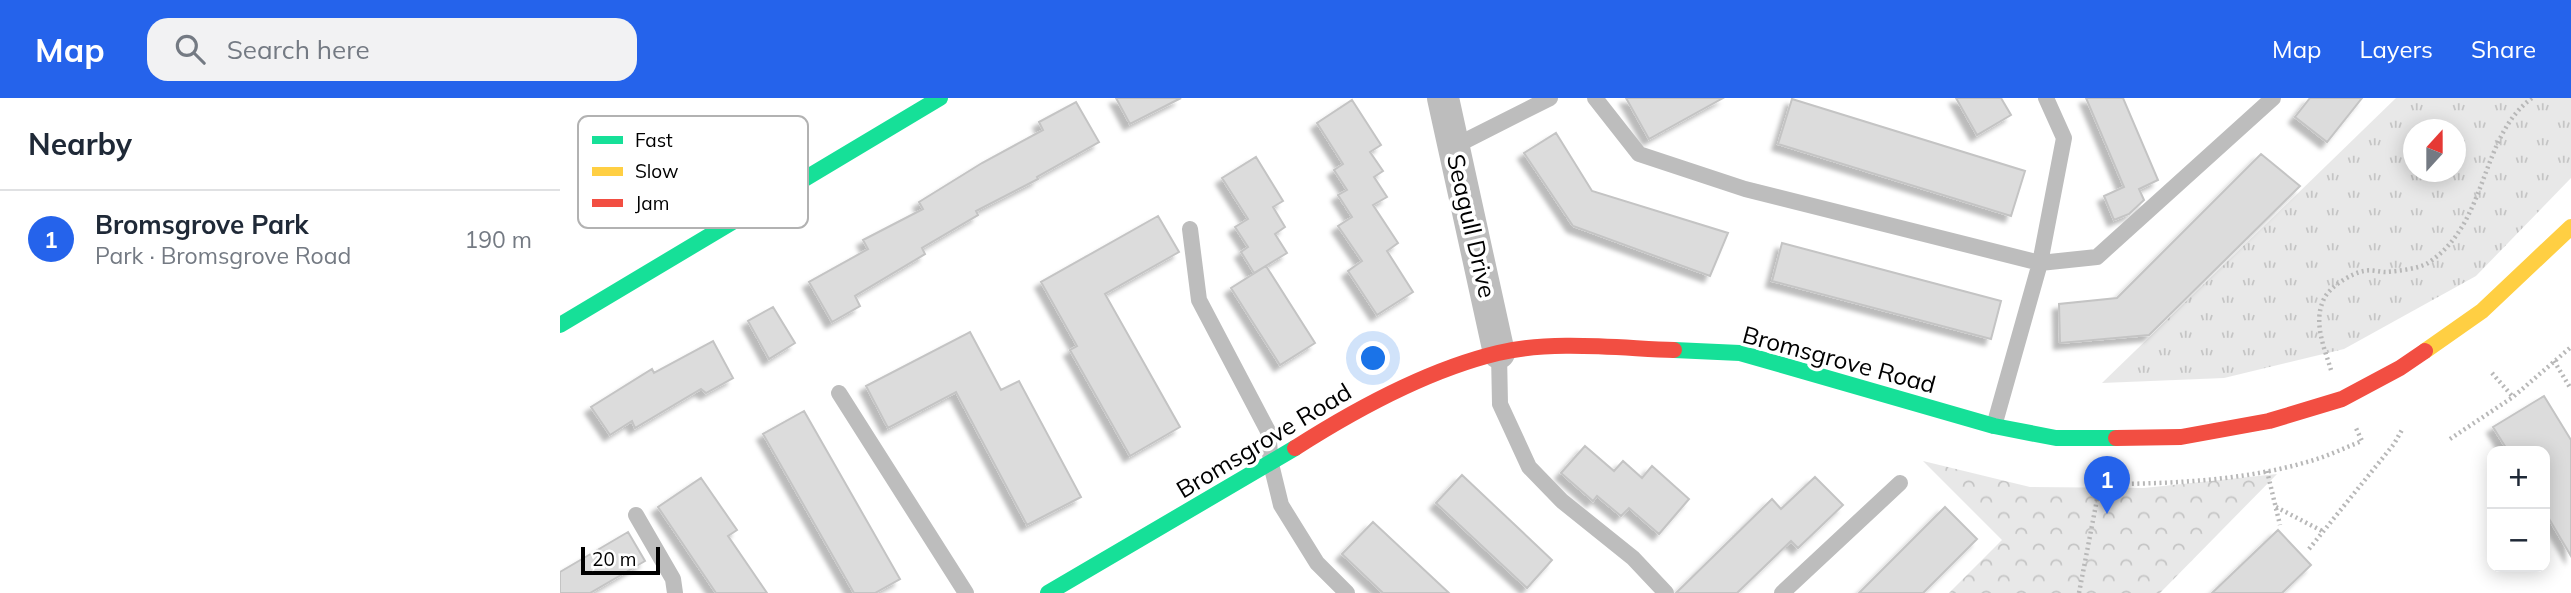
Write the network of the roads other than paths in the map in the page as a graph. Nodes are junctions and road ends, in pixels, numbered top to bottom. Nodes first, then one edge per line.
1 (940, 98) edge
2 (1443, 98) edge
3 (1550, 98) edge
4 (1595, 98) edge
5 (2046, 98) edge
6 (2273, 98) edge
7 (1453, 147) junction
8 (808, 177) edge
9 (2571, 227) edge
10 (722, 228) edge
11 (1190, 229) dead end
12 (2040, 263) junction
13 (560, 325) edge
14 (1499, 353) junction
15 (839, 393) dead end
16 (1994, 426) junction
17 (1270, 464) junction
18 (1900, 483) dead end
19 (636, 515) dead end
20 (676, 593) edge
21 (966, 593) edge
22 (1048, 593) edge
23 (1348, 593) edge
24 (1666, 593) edge
25 (1782, 593) edge

1 - 8 street
2 - 7 street, Seagull Drive
3 - 7 lane
4 - 12 lane
5 - 12 lane
6 - 12 lane
7 - 14 street, Seagull Drive
9 - 16 street, Bromsgrove Road
10 - 13 street
11 - 17 lane
12 - 16 lane
14 - 16 street, Bromsgrove Road
14 - 17 street, Bromsgrove Road
14 - 24 lane
15 - 21 lane
17 - 22 street, Bromsgrove Road
17 - 23 lane
18 - 25 lane
19 - 20 lane

